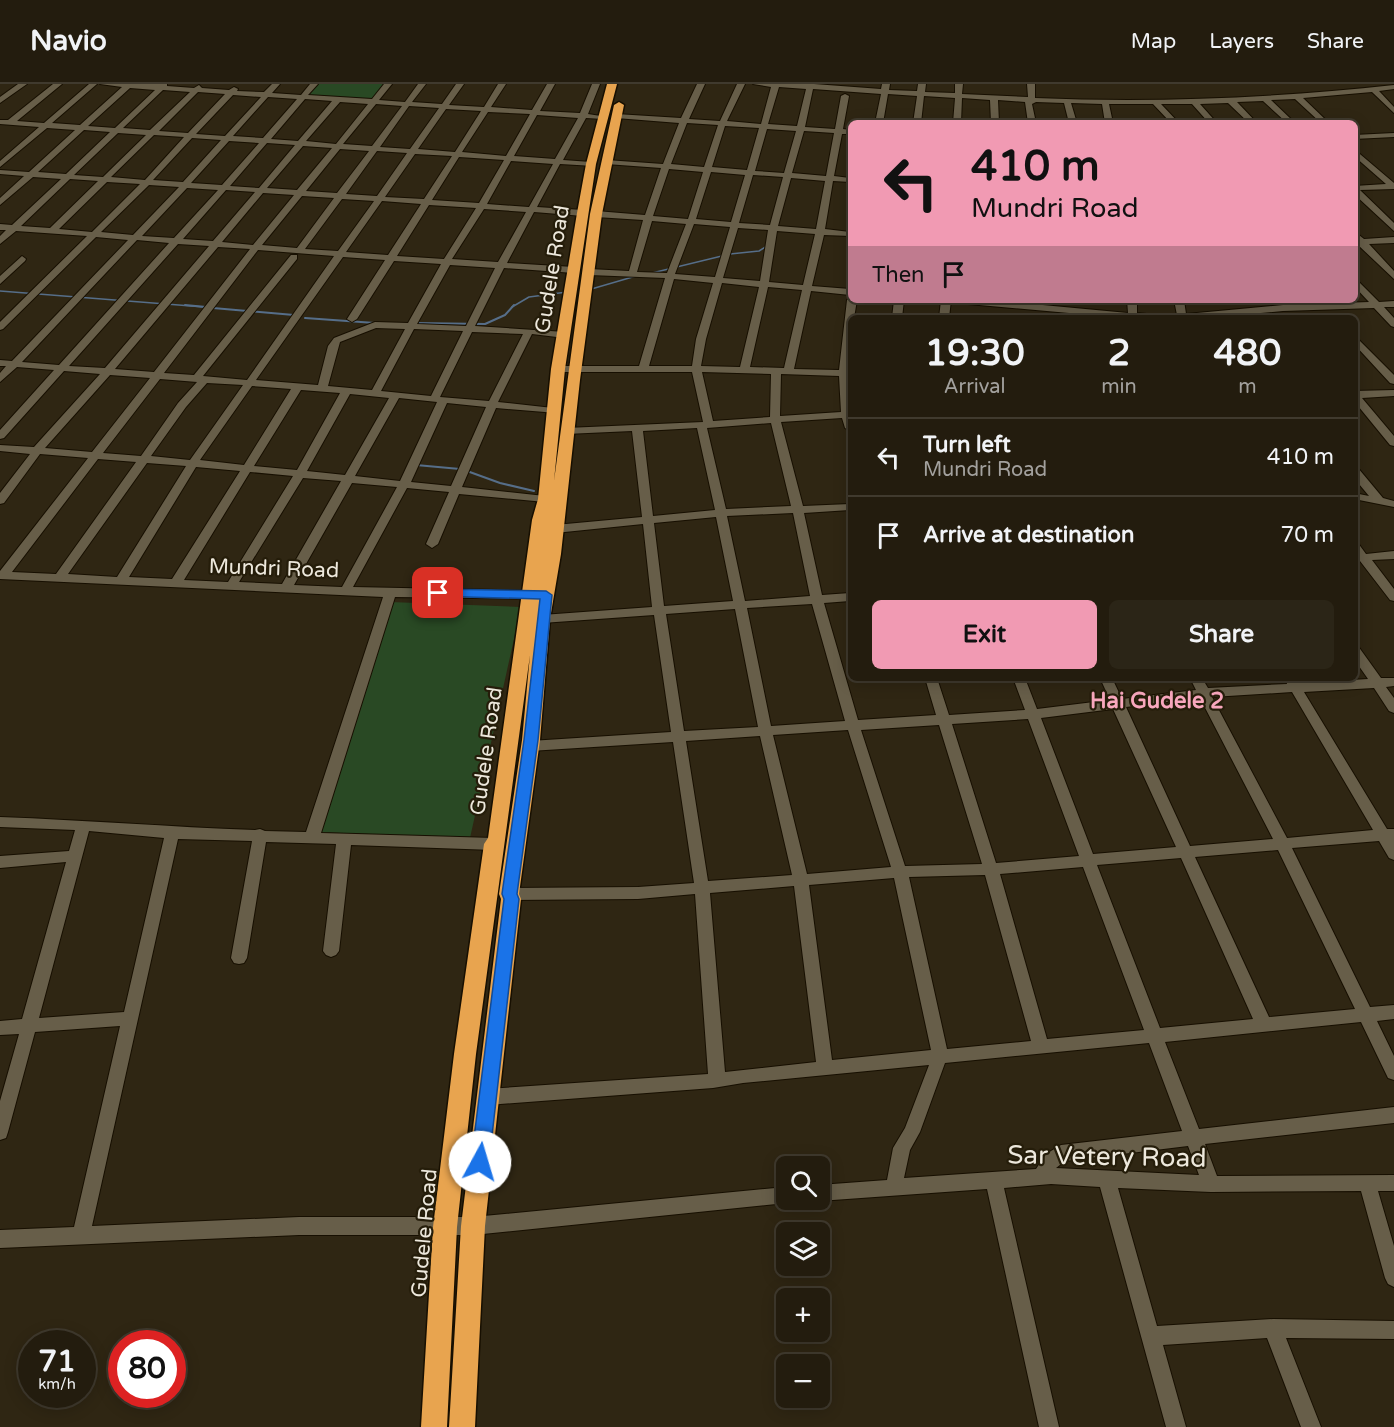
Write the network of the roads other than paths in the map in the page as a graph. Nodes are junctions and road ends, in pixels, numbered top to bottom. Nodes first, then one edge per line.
1 (22, 84) edge
2 (58, 84) edge
3 (93, 84) edge
4 (104, 84) edge
5 (239, 84) edge
6 (276, 84) edge
7 (314, 84) edge
8 (388, 84) edge
9 (422, 84) edge
10 (460, 84) edge
11 (502, 84) edge
12 (551, 84) edge
13 (596, 84) edge
14 (612, 84) edge
15 (624, 84) edge
16 (701, 84) edge
17 (741, 84) edge
18 (757, 84) edge
19 (776, 84) edge
20 (922, 84) edge
21 (959, 84) edge
22 (1031, 84) edge
23 (129, 85) edge
24 (164, 86) edge
25 (810, 86) edge
26 (199, 87) edge
27 (1394, 87) edge
28 (885, 88) edge
29 (1374, 90) junction
30 (231, 92) junction
31 (920, 94) junction
32 (266, 95) junction
33 (1295, 95) junction
34 (845, 96) dead end
35 (958, 96) junction
36 (302, 97) junction
37 (994, 98) junction
38 (1264, 98) junction
39 (338, 99) junction
40 (0, 101) edge
41 (374, 101) junction
42 (1030, 101) junction
43 (1067, 101) junction
44 (1231, 101) junction
45 (1105, 102) junction
46 (1195, 103) junction
47 (408, 104) junction
48 (1157, 104) junction
49 (444, 106) junction
50 (486, 109) junction
51 (534, 111) junction
52 (1394, 111) edge
53 (583, 116) junction
54 (610, 116) junction
55 (880, 120) edge
56 (917, 120) edge
57 (957, 120) edge
58 (995, 120) edge
59 (1032, 120) edge
60 (1072, 120) edge
61 (1108, 120) edge
62 (1171, 120) edge
63 (1210, 120) edge
64 (1250, 120) edge
65 (1288, 120) edge
66 (1322, 120) edge
67 (0, 122) edge
68 (683, 122) junction
69 (9, 123) junction
70 (722, 124) junction
71 (45, 125) junction
72 (764, 126) junction
73 (81, 128) junction
74 (800, 129) junction
75 (117, 130) junction
76 (0, 131) edge
77 (840, 132) junction
78 (848, 132) edge
79 (153, 133) junction
80 (1394, 135) edge
81 (189, 136) junction
82 (1358, 137) edge
83 (227, 138) junction
84 (265, 141) junction
85 (301, 143) junction
86 (337, 147) junction
87 (375, 147) junction
88 (414, 150) junction
89 (457, 153) junction
90 (1358, 154) edge
91 (509, 158) junction
92 (558, 161) junction
93 (599, 163) junction
94 (0, 165) edge
95 (666, 168) junction
96 (708, 170) junction
97 (0, 172) edge
98 (750, 173) junction
99 (32, 174) junction
100 (788, 176) junction
101 (70, 177) junction
102 (829, 179) junction
103 (106, 180) junction
104 (848, 180) edge
105 (146, 183) junction
106 (184, 185) junction
107 (1394, 186) edge
108 (224, 188) junction
109 (1358, 188) edge
110 (260, 191) junction
111 (1358, 192) edge
112 (300, 194) junction
113 (338, 197) junction
114 (380, 200) junction
115 (0, 202) edge
116 (424, 203) junction
117 (481, 207) junction
118 (532, 210) junction
119 (589, 214) junction
120 (646, 219) junction
121 (691, 222) junction
122 (733, 226) junction
123 (0, 227) edge
124 (14, 228) junction
125 (1394, 228) edge
126 (53, 230) junction
127 (773, 230) junction
128 (820, 232) junction
129 (92, 234) junction
130 (848, 234) edge
131 (133, 237) junction
132 (1394, 240) edge
133 (0, 241) edge
134 (175, 241) junction
135 (1359, 242) edge
136 (216, 243) junction
137 (256, 247) junction
138 (297, 253) junction
139 (339, 254) junction
140 (390, 258) junction
141 (22, 259) dead end
142 (447, 261) junction
143 (501, 265) junction
144 (581, 271) junction
145 (632, 275) junction
146 (670, 276) junction
147 (1394, 276) edge
148 (0, 281) edge
149 (717, 282) junction
150 (764, 284) junction
151 (1358, 284) edge
152 (808, 288) junction
153 (848, 292) edge
154 (1323, 303) edge
155 (989, 304) edge
156 (1280, 304) edge
157 (1394, 304) edge
158 (1377, 305) junction
159 (1134, 308) edge
160 (1040, 309) edge
161 (1088, 314) edge
162 (1113, 315) edge
163 (1149, 315) edge
164 (1233, 315) edge
165 (1333, 315) edge
166 (352, 319) dead end
167 (1394, 324) edge
168 (412, 326) junction
169 (0, 327) edge
170 (468, 330) junction
171 (529, 332) junction
172 (565, 335) junction
173 (1358, 342) edge
174 (0, 363) edge
175 (14, 364) junction
176 (60, 369) junction
177 (566, 369) junction
178 (696, 369) junction
179 (643, 370) junction
180 (744, 370) junction
181 (108, 371) junction
182 (776, 371) junction
183 (788, 371) junction
184 (847, 373) edge
185 (156, 376) junction
186 (0, 379) edge
187 (200, 379) junction
188 (1394, 381) edge
189 (248, 384) junction
190 (297, 388) junction
191 (322, 390) junction
192 (346, 392) junction
193 (375, 393) junction
194 (1394, 393) edge
195 (396, 395) junction
196 (1358, 395) edge
197 (1358, 399) edge
198 (439, 400) junction
199 (492, 405) junction
200 (553, 411) junction
201 (848, 414) edge
202 (776, 420) junction
203 (705, 425) junction
204 (637, 428) junction
205 (566, 431) junction
206 (0, 436) edge
207 (1394, 443) edge
208 (0, 448) edge
209 (38, 450) junction
210 (93, 455) junction
211 (142, 459) junction
212 (193, 463) junction
213 (245, 469) junction
214 (300, 474) junction
215 (1358, 475) edge
216 (349, 478) junction
217 (403, 484) junction
218 (455, 488) junction
219 (1358, 497) edge
220 (545, 499) junction
221 (0, 501) edge
222 (1381, 503) junction
223 (1394, 504) edge
224 (848, 507) edge
225 (798, 510) junction
226 (721, 513) junction
227 (648, 521) junction
228 (555, 529) junction
229 (432, 544) dead end
230 (1394, 555) edge
231 (1359, 558) edge
232 (2, 575) edge
233 (59, 578) junction
234 (121, 580) junction
235 (176, 583) junction
236 (231, 586) junction
237 (286, 588) junction
238 (346, 590) junction
239 (390, 593) junction
240 (538, 595) junction
241 (848, 597) edge
242 (1394, 597) edge
243 (817, 600) junction
244 (742, 605) junction
245 (659, 611) junction
246 (542, 619) junction
247 (1358, 655) edge
248 (932, 681) edge
249 (1020, 681) edge
250 (1107, 681) edge
251 (1198, 681) edge
252 (1292, 682) edge
253 (1394, 682) edge
254 (1378, 684) junction
255 (1204, 693) junction
256 (1117, 704) junction
257 (1394, 708) edge
258 (1033, 714) junction
259 (944, 720) junction
260 (853, 725) junction
261 (766, 731) junction
262 (677, 736) junction
263 (530, 746) junction
264 (0, 822) edge
265 (83, 825) junction
266 (172, 833) junction
267 (260, 834) junction
268 (1389, 834) edge
269 (312, 837) junction
270 (344, 839) junction
271 (1282, 842) junction
272 (494, 844) junction
273 (1185, 852) junction
274 (1394, 854) edge
275 (74, 856) junction
276 (1089, 861) junction
277 (0, 862) edge
278 (991, 869) junction
279 (900, 872) junction
280 (801, 880) junction
281 (702, 887) junction
282 (509, 894) junction
283 (331, 951) dead end
284 (239, 958) dead end
285 (1394, 1012) edge
286 (1364, 1015) junction
287 (130, 1018) junction
288 (1264, 1025) junction
289 (27, 1026) junction
290 (0, 1028) edge
291 (1155, 1037) junction
292 (1041, 1047) junction
293 (940, 1056) junction
294 (825, 1068) junction
295 (1394, 1073) edge
296 (717, 1079) junction
297 (487, 1097) junction
298 (1394, 1115) edge
299 (0, 1132) edge
300 (1193, 1137) junction
301 (1041, 1176) junction
302 (1107, 1179) junction
303 (994, 1180) junction
304 (1367, 1183) junction
305 (1394, 1183) edge
306 (1211, 1184) junction
307 (894, 1187) junction
308 (830, 1192) edge
309 (776, 1196) edge
310 (473, 1226) junction
311 (445, 1227) junction
312 (81, 1234) junction
313 (0, 1239) edge
314 (1394, 1278) edge
315 (1272, 1328) junction
316 (1394, 1330) edge
317 (1151, 1336) junction
318 (434, 1427) edge
319 (462, 1427) edge
320 (1048, 1427) edge
321 (1176, 1427) edge
322 (1311, 1427) edge

1 - 40 street
2 - 69 street
3 - 71 street
4 - 23 street
5 - 30 street
6 - 32 street
7 - 36 street
8 - 41 street
9 - 47 street
10 - 49 street
11 - 50 street
12 - 51 street
13 - 53 street
14 - 54 highway, Gudele Road
15 - 54 highway, Gudele Road
16 - 68 street
17 - 70 street
18 - 19 street
19 - 25 street
19 - 72 street
20 - 31 street
21 - 35 street
22 - 42 street
23 - 24 street
23 - 73 street
24 - 26 street
24 - 75 street
25 - 28 street
25 - 74 street
26 - 30 street
26 - 79 street
27 - 29 street
28 - 31 street
28 - 55 street
29 - 33 street
29 - 52 street
30 - 32 street
30 - 81 street
31 - 35 street
31 - 56 street
32 - 36 street
32 - 83 street
33 - 38 street
33 - 66 street
34 - 77 street
35 - 37 street
35 - 57 street
36 - 39 street
36 - 84 street
37 - 42 street
37 - 58 street
38 - 44 street
38 - 65 street
39 - 41 street
39 - 85 street
41 - 47 street
41 - 86 street
42 - 43 street
42 - 59 street
43 - 45 street
43 - 60 street
44 - 46 street
44 - 64 street
45 - 48 street
45 - 61 street
46 - 48 street
46 - 63 street
47 - 49 street
47 - 87 street
48 - 62 street
49 - 50 street
49 - 88 street
50 - 51 street
50 - 89 street
51 - 53 street
51 - 91 street
53 - 54 street
53 - 92 street
54 - 68 street
54 - 93 highway, Gudele Road
67 - 69 street
68 - 70 street
68 - 95 street
69 - 71 street
69 - 76 street
70 - 72 street
70 - 96 street
71 - 73 street
71 - 94 street
72 - 74 street
72 - 98 street
73 - 75 street
73 - 99 street
74 - 77 street
74 - 100 street
75 - 79 street
75 - 101 street
77 - 78 street
77 - 102 street
79 - 81 street
79 - 103 street
80 - 82 street
81 - 83 street
81 - 105 street
83 - 84 street
83 - 106 street
84 - 85 street
84 - 108 street
85 - 86 street
85 - 110 street
86 - 87 street
86 - 112 street
87 - 88 street
87 - 113 street
88 - 89 street
88 - 114 street
89 - 91 street
89 - 116 street
90 - 107 street
91 - 92 street
91 - 117 street
92 - 93 street
92 - 118 street
93 - 95 street
93 - 119 highway, Gudele Road
95 - 96 street
95 - 120 street
96 - 98 street
96 - 121 street
97 - 99 street
98 - 100 street
98 - 122 street
99 - 101 street
99 - 115 street
100 - 102 street
100 - 127 street
101 - 103 street
101 - 124 street
102 - 104 street
102 - 128 street
103 - 105 street
103 - 126 street
105 - 106 street
105 - 129 street
106 - 108 street
106 - 131 street
107 - 109 street
108 - 110 street
108 - 134 street
110 - 112 street
110 - 136 street
111 - 125 street
112 - 113 street
112 - 137 street
113 - 114 street
113 - 138 street
114 - 116 street
114 - 139 street
116 - 117 street
116 - 140 street
117 - 118 street
117 - 142 street
118 - 119 street
118 - 143 street
119 - 120 street
119 - 144 highway, Gudele Road
120 - 121 street
120 - 145 street
121 - 122 street
121 - 146 street
122 - 127 street
122 - 149 street
123 - 124 street
124 - 126 street
124 - 133 street
126 - 129 street
127 - 128 street
127 - 150 street
128 - 130 street
128 - 152 street
129 - 131 street
129 - 169 street
131 - 134 street
131 - 175 street
132 - 135 street
134 - 136 street
134 - 176 street
135 - 147 street
136 - 137 street
136 - 181 street
137 - 138 street
137 - 185 street
138 - 139 street
138 - 187 street
139 - 140 street
139 - 189 street
140 - 142 street
140 - 166 street
141 - 148 street
142 - 143 street
142 - 168 street
143 - 144 street
143 - 170 street
144 - 145 street
144 - 172 highway, Gudele Road
144 - 177 highway, Gudele Road
145 - 146 street
146 - 149 street
146 - 179 street
149 - 150 street
149 - 178 street
150 - 152 street
150 - 180 street
151 - 158 street
152 - 153 street
152 - 183 street
154 - 156 street
154 - 158 street
154 - 165 street
155 - 160 street
156 - 164 street
157 - 158 street
158 - 167 street
159 - 162 street
159 - 163 street
160 - 161 street
168 - 170 street
168 - 191 street
168 - 193 street
170 - 171 street
170 - 198 street
171 - 172 street
171 - 199 street
172 - 177 highway, Gudele Road
173 - 188 street
174 - 175 street
175 - 176 street
175 - 186 street
176 - 181 street
176 - 206 street
177 - 179 street
177 - 200 highway, Gudele Road
177 - 205 highway, Gudele Road
178 - 179 street
178 - 180 street
178 - 203 street
180 - 182 street
181 - 185 street
181 - 209 street
182 - 183 street
182 - 202 street
183 - 184 street
184 - 201 street
185 - 187 street
185 - 210 street
187 - 189 street
187 - 211 street
189 - 190 street
189 - 212 street
190 - 191 street
190 - 213 street
191 - 192 street
192 - 193 street
192 - 214 street
193 - 195 street
194 - 196 street
195 - 198 street
195 - 216 street
197 - 207 street
198 - 199 street
198 - 217 street
199 - 200 street
199 - 218 street
200 - 220 highway, Gudele Road
201 - 202 street
202 - 203 street
202 - 225 street
203 - 204 street
203 - 226 street
204 - 205 street
204 - 227 street
205 - 228 highway, Gudele Road
208 - 209 street
209 - 210 street
209 - 221 street
210 - 211 street
210 - 232 street
211 - 212 street
211 - 233 street
212 - 213 street
212 - 234 street
213 - 214 street
213 - 235 street
214 - 216 street
214 - 236 street
215 - 222 street
216 - 217 street
216 - 237 street
217 - 218 street
217 - 238 street
218 - 220 street
218 - 229 street
219 - 222 street
220 - 240 highway, Gudele Road
222 - 223 street
224 - 225 street
225 - 226 street
225 - 243 street
226 - 227 street
226 - 244 street
227 - 228 street
227 - 245 street
228 - 240 highway, Gudele Road
230 - 231 street
231 - 242 street
232 - 233 street, Mundri Road
233 - 234 street, Mundri Road
234 - 235 street, Mundri Road
235 - 236 street, Mundri Road
236 - 237 street, Mundri Road
237 - 238 street, Mundri Road
238 - 239 street, Mundri Road
239 - 240 street, Mundri Road
239 - 269 street
240 - 246 highway, Gudele Road
240 - 272 highway, Gudele Road
241 - 243 street
243 - 244 street
243 - 260 street
244 - 245 street
244 - 261 street
245 - 246 street
245 - 262 street
246 - 263 highway, Gudele Road
247 - 254 street
248 - 259 street
249 - 258 street
250 - 256 street
251 - 255 street
252 - 254 street
252 - 255 street
252 - 268 street
253 - 254 street
254 - 257 street
255 - 256 street
255 - 271 street
256 - 258 street
256 - 273 street
258 - 259 street
258 - 276 street
259 - 260 street
259 - 278 street
260 - 261 street
260 - 279 street
261 - 262 street
261 - 280 street
262 - 263 street
262 - 281 street
263 - 282 highway, Gudele Road
264 - 265 street
265 - 266 street
265 - 275 street
266 - 267 street
266 - 287 street
267 - 269 street
267 - 284 street
268 - 271 street
268 - 274 street
269 - 270 street
270 - 272 street
270 - 283 street
271 - 273 street
271 - 286 street
272 - 311 highway, Gudele Road
273 - 276 street
273 - 288 street
275 - 277 street
275 - 289 street
276 - 278 street
276 - 291 street
278 - 279 street
278 - 292 street
279 - 280 street
279 - 293 street
280 - 281 street
280 - 294 street
281 - 282 street
281 - 296 street
282 - 297 highway, Gudele Road
285 - 286 street
286 - 288 street
286 - 295 street
287 - 289 street
287 - 312 street
288 - 291 street
289 - 290 street
289 - 299 street
291 - 292 street
291 - 300 street
292 - 293 street
293 - 294 street
293 - 307 street
294 - 296 street
296 - 297 street
297 - 310 highway, Gudele Road
298 - 300 street
300 - 301 street
300 - 306 street
301 - 302 street, Sar Vetery Road
301 - 303 street, Sar Vetery Road
302 - 306 street, Sar Vetery Road
302 - 317 street
303 - 307 street, Sar Vetery Road
303 - 320 street
304 - 305 street, Sar Vetery Road
304 - 306 street, Sar Vetery Road
304 - 314 street
307 - 308 street, Sar Vetery Road
309 - 310 street
310 - 311 street
310 - 319 highway, Gudele Road
311 - 312 street
311 - 318 highway, Gudele Road
312 - 313 street
315 - 316 street
315 - 317 street
315 - 322 street
317 - 321 street

